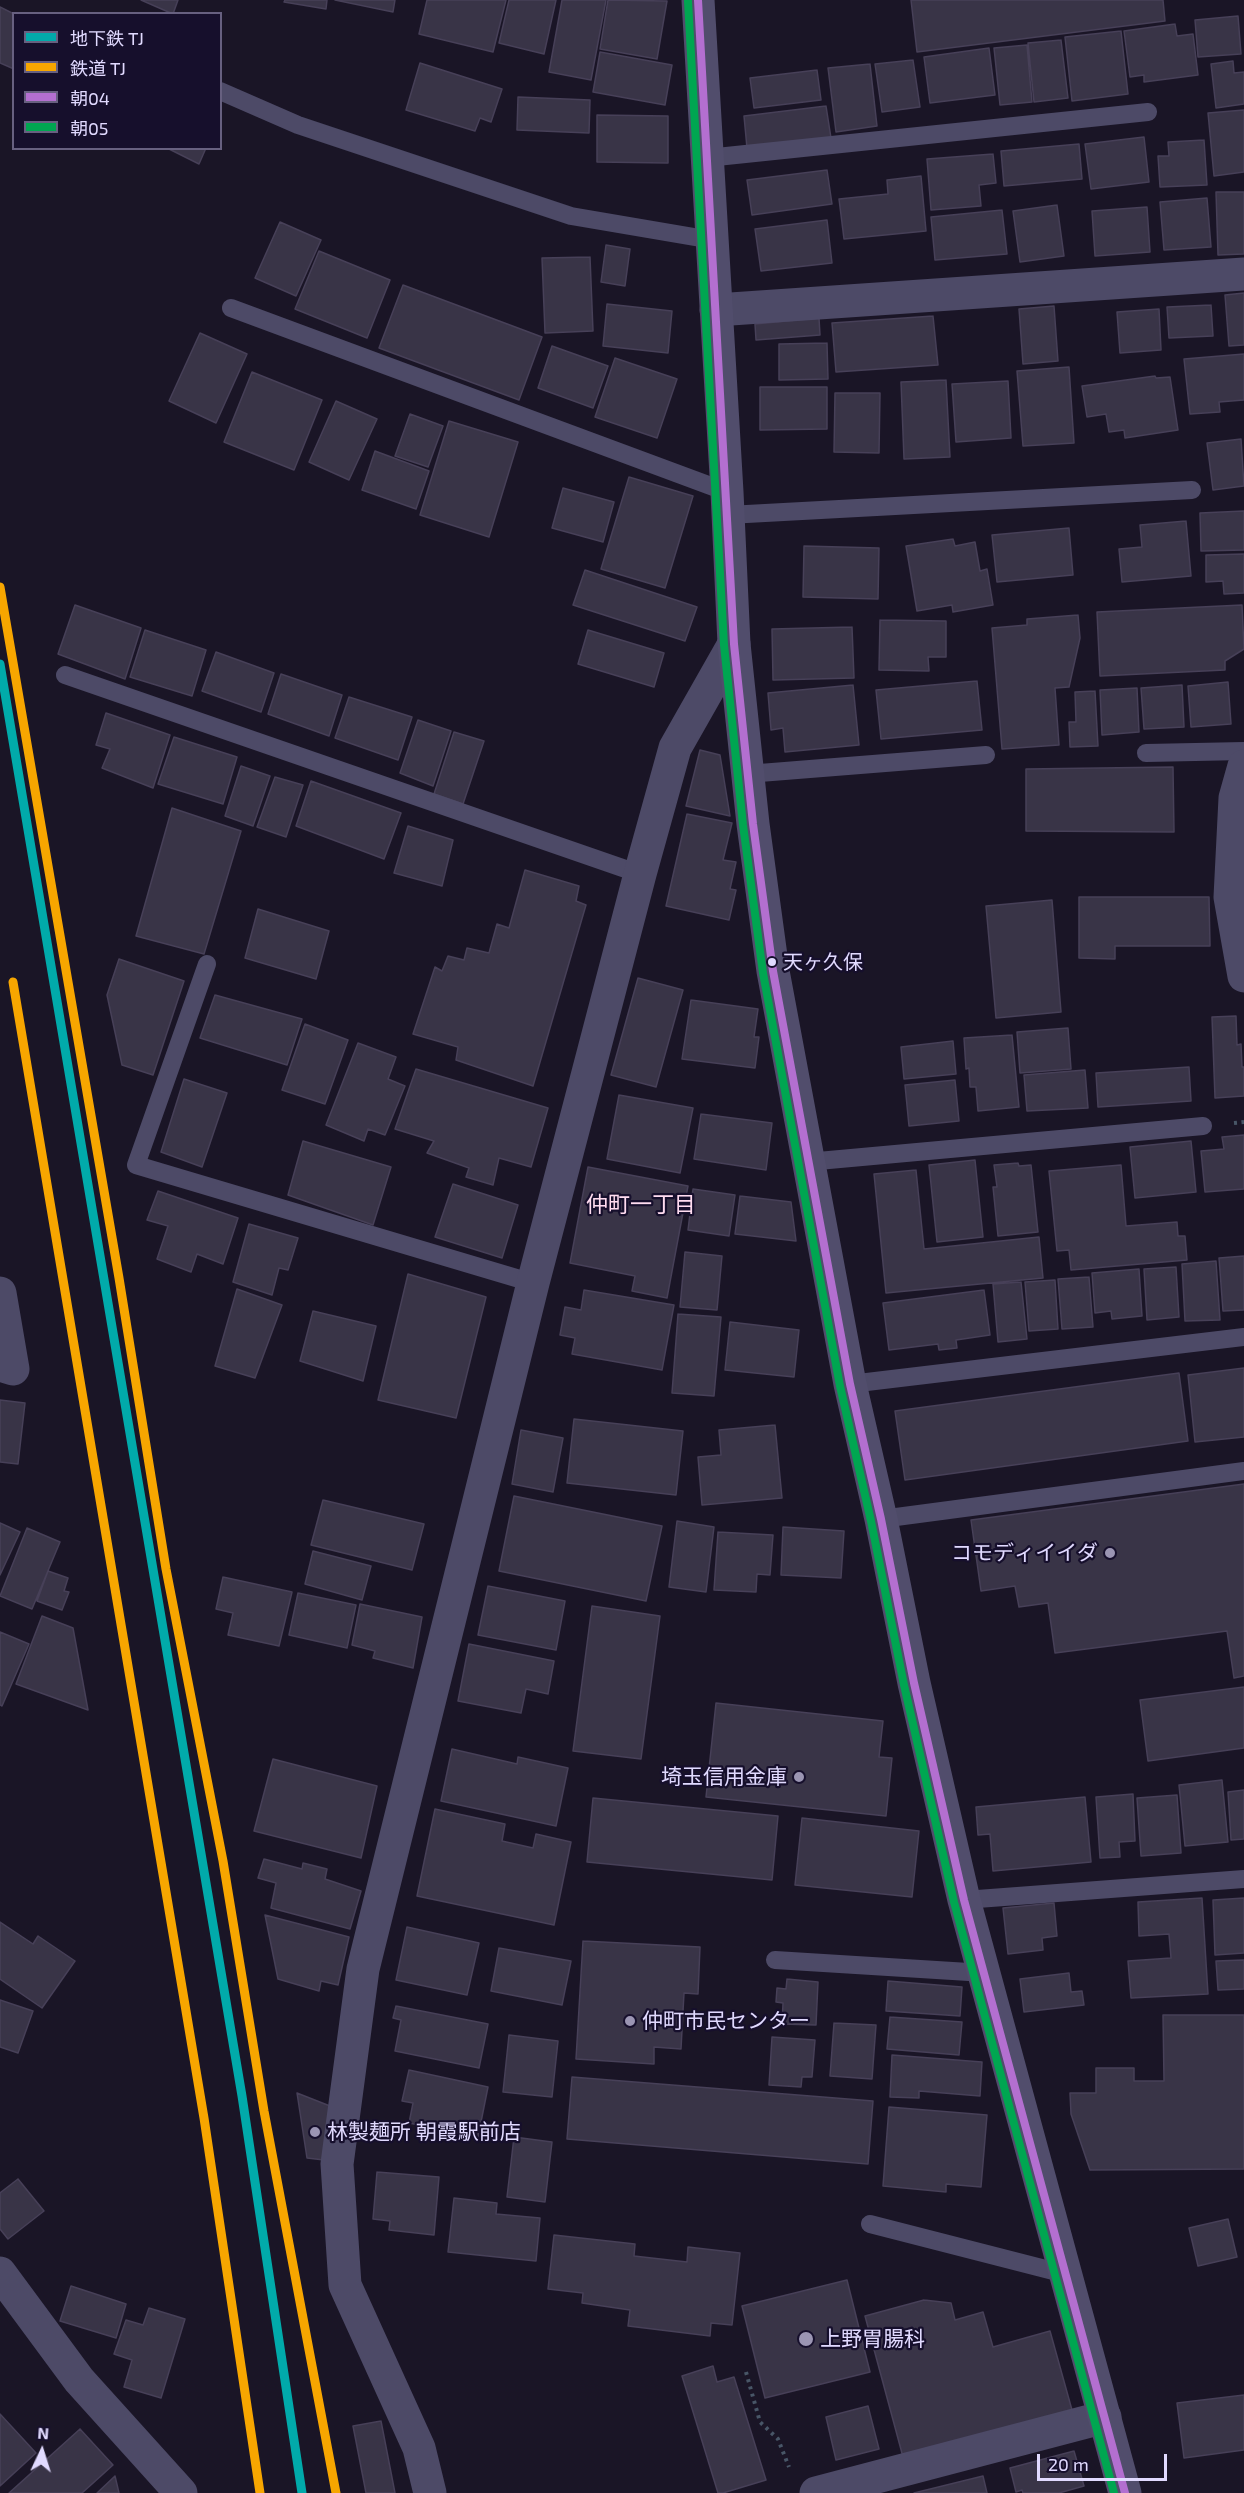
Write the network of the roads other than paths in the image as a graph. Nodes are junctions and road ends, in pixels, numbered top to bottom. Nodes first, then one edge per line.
1 (698, 0) edge
2 (222, 92) edge
3 (1148, 112) dead end
4 (707, 158) junction
5 (712, 240) junction
6 (1244, 274) edge
7 (231, 308) dead end
8 (716, 310) junction
9 (1192, 490) dead end
10 (728, 504) junction
11 (734, 644) junction
12 (65, 675) dead end
13 (1244, 751) edge
14 (1146, 753) dead end
15 (986, 755) dead end
16 (1244, 766) edge
17 (747, 774) junction
18 (639, 874) junction
19 (207, 964) dead end
20 (1244, 976) edge
21 (1203, 1126) dead end
22 (807, 1162) junction
23 (532, 1283) junction
24 (0, 1293) edge
25 (1244, 1337) edge
26 (0, 1365) edge
27 (850, 1384) junction
28 (1244, 1471) edge
29 (881, 1519) junction
30 (1244, 1879) edge
31 (964, 1900) junction
32 (775, 1960) dead end
33 (985, 1973) junction
34 (870, 2224) dead end
35 (0, 2272) edge
36 (1065, 2274) junction
37 (1105, 2417) junction
38 (181, 2493) edge
39 (430, 2493) edge
40 (816, 2493) edge
41 (1125, 2493) edge

1 - 4 main road
2 - 5 lane
3 - 4 lane
4 - 5 main road
5 - 8 main road
6 - 8 street
7 - 10 lane
8 - 10 main road
9 - 10 lane
10 - 11 main road
11 - 17 main road
11 - 18 street
12 - 18 lane
13 - 14 lane
15 - 17 lane
16 - 20 street
17 - 22 main road
18 - 23 street
19 - 23 lane
21 - 22 lane
22 - 27 main road
23 - 39 street
24 - 26 street
25 - 27 lane
27 - 29 main road
28 - 29 lane
29 - 31 main road
30 - 31 lane
31 - 33 main road
32 - 33 lane
33 - 36 main road
34 - 36 lane
35 - 38 street
36 - 37 main road
37 - 40 street
37 - 41 main road

